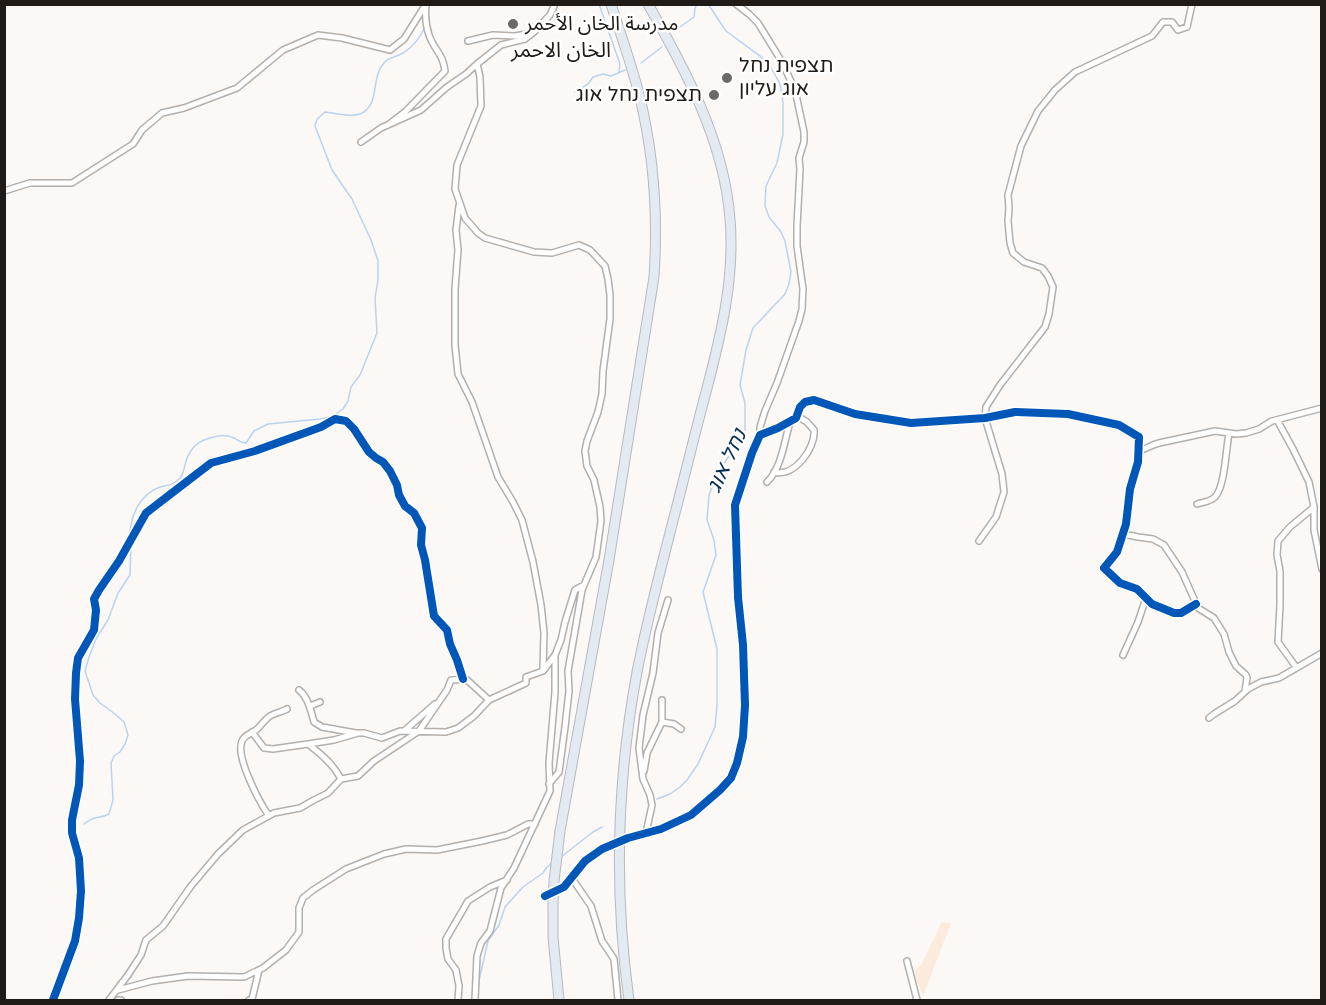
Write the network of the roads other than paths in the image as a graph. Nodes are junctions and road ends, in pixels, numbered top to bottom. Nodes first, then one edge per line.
1 (555, 4) edge
2 (610, 4) edge
3 (648, 4) edge
4 (735, 4) edge
5 (1192, 4) edge
6 (426, 5) edge
7 (534, 32) junction
8 (468, 41) dead end
9 (477, 64) junction
10 (388, 125) junction
11 (361, 142) dead end
12 (4, 191) edge
13 (460, 205) junction
14 (1322, 408) edge
15 (797, 416) junction
16 (985, 418) junction
17 (1276, 420) junction
18 (788, 423) junction
19 (1229, 433) junction
20 (760, 435) junction
21 (1139, 451) junction
22 (774, 472) junction
23 (767, 482) dead end
24 (1197, 504) dead end
25 (1314, 507) junction
26 (1123, 534) junction
27 (979, 541) dead end
28 (1322, 570) edge
29 (584, 585) junction
30 (1146, 598) junction
31 (668, 600) dead end
32 (1196, 604) junction
33 (1322, 653) edge
34 (555, 655) junction
35 (1123, 655) dead end
36 (1296, 667) junction
37 (543, 671) junction
38 (463, 679) junction
39 (299, 690) dead end
40 (1245, 691) junction
41 (489, 700) junction
42 (662, 700) dead end
43 (439, 701) junction
44 (320, 702) dead end
45 (310, 706) junction
46 (287, 710) dead end
47 (1209, 718) dead end
48 (662, 722) junction
49 (681, 729) dead end
50 (404, 730) junction
51 (419, 731) junction
52 (252, 732) junction
53 (358, 733) junction
54 (308, 744) junction
55 (341, 779) junction
56 (643, 779) junction
57 (549, 784) junction
58 (269, 816) junction
59 (535, 824) junction
60 (646, 833) junction
61 (628, 838) dead end
62 (613, 844) dead end
63 (571, 877) junction
64 (507, 880) junction
65 (545, 896) dead end
66 (907, 961) dead end
67 (259, 970) junction
68 (116, 991) junction
69 (53, 1000) edge
70 (109, 1000) edge
71 (249, 1000) edge
72 (458, 1000) edge
73 (475, 1000) edge
74 (559, 1000) edge
75 (618, 1000) edge
76 (629, 1000) edge
77 (917, 1000) edge

1 - 7 street
2 - 74 highway, bridge
3 - 76 highway
4 - 20 street
5 - 16 street
6 - 10 street
6 - 12 street
7 - 8 street
7 - 9 street
9 - 10 street
9 - 13 street
10 - 11 street
13 - 29 street
13 - 37 street
14 - 17 street
15 - 16 street
15 - 18 street
15 - 22 street
16 - 21 street
16 - 27 street
17 - 19 street
17 - 25 street
18 - 20 street
18 - 22 street
19 - 21 street
19 - 24 street
20 - 60 street
21 - 26 street
22 - 23 street
25 - 28 street
25 - 36 street
26 - 30 street
26 - 32 street
29 - 34 street
29 - 57 street
30 - 32 street
30 - 35 street
31 - 56 street
32 - 40 street
33 - 36 street
34 - 37 street
34 - 57 street
36 - 40 street
37 - 41 street
38 - 41 street
38 - 43 street
38 - 69 street
39 - 45 street
40 - 47 street
41 - 51 street
42 - 48 street
43 - 50 street
43 - 51 street
44 - 45 street
45 - 53 street
46 - 52 street
48 - 49 street
48 - 56 street
50 - 51 street
50 - 53 street
51 - 55 street
52 - 54 street
52 - 58 street
53 - 54 street
54 - 55 street
55 - 58 street
56 - 60 street
57 - 59 street
58 - 68 street
59 - 64 street
59 - 67 street
60 - 61 street
62 - 63 street
63 - 65 street
63 - 75 street
64 - 72 street
64 - 73 street
66 - 77 street
67 - 68 street
67 - 71 street
68 - 70 street

